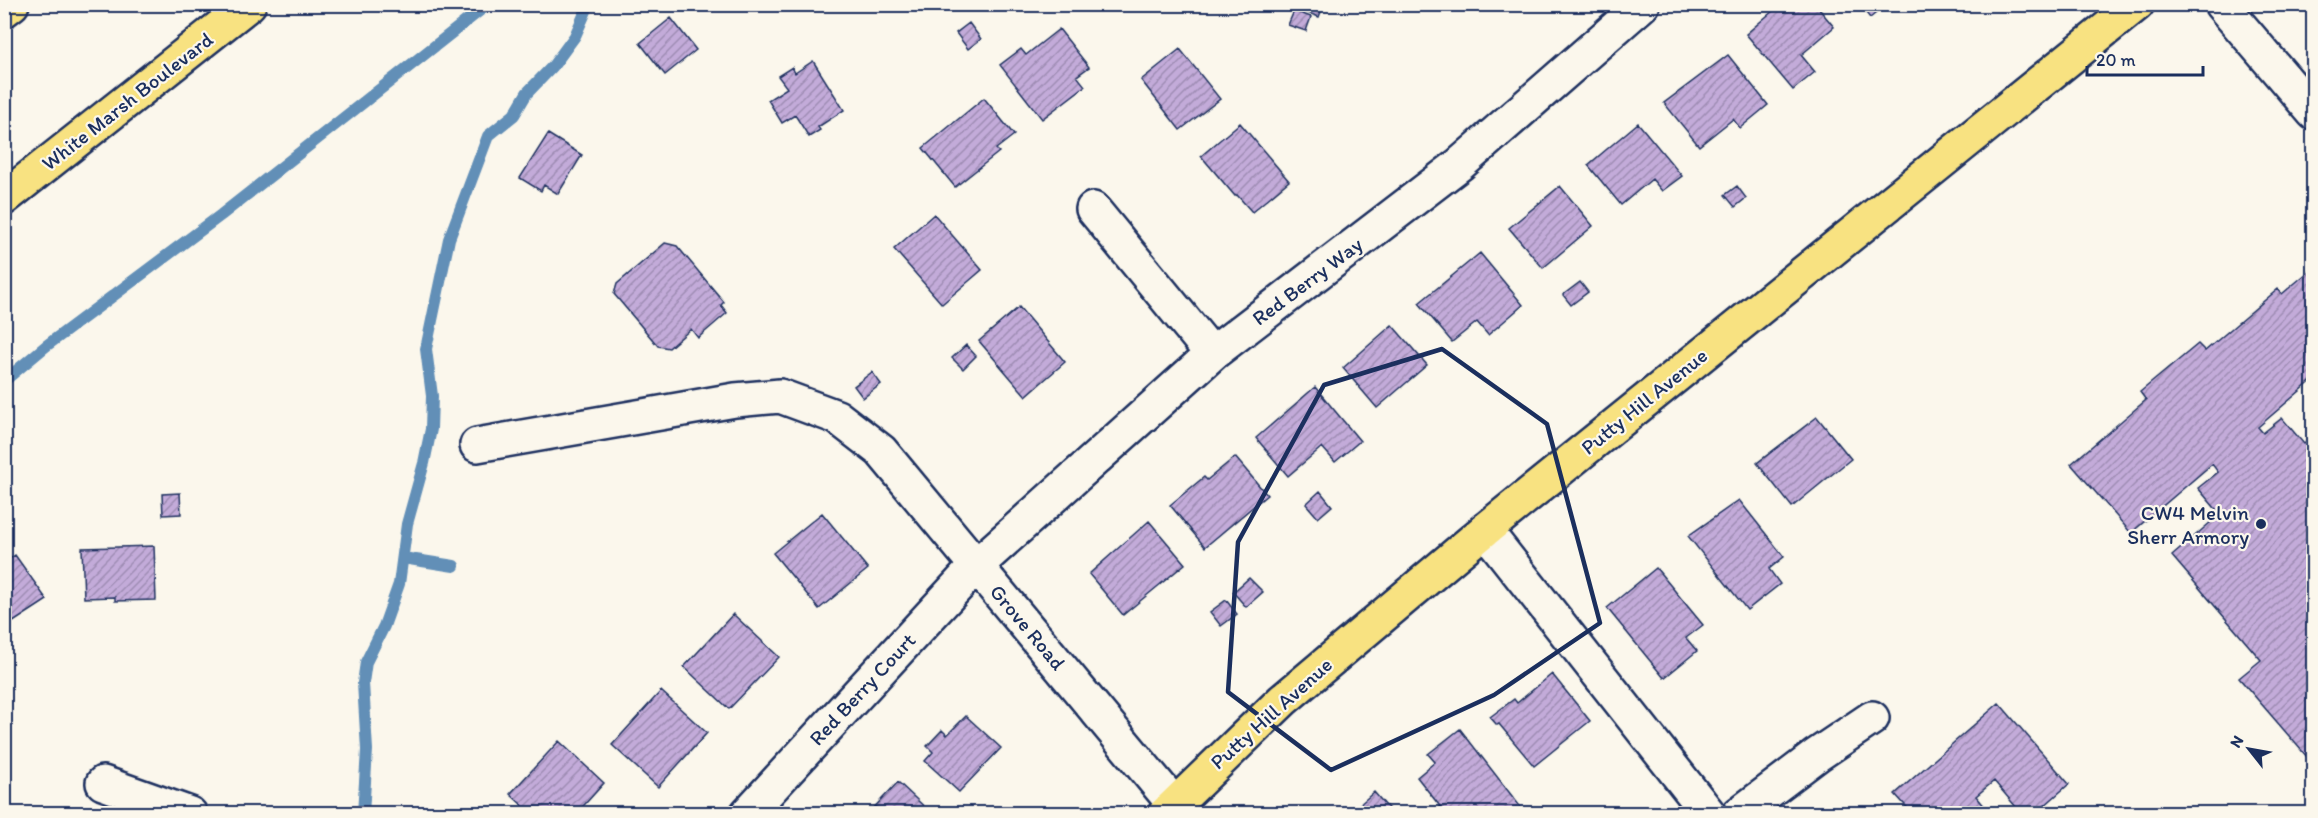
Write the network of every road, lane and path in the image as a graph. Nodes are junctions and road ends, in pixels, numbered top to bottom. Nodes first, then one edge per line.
1 (12, 4) edge
2 (249, 4) edge
3 (1643, 4) edge
4 (2137, 4) edge
5 (2221, 4) edge
6 (4, 10) edge
7 (2313, 113) edge
8 (4, 198) edge
9 (1093, 208) dead end
10 (1212, 354) junction
11 (477, 445) dead end
12 (1485, 530) junction
13 (976, 565) junction
14 (1872, 718) dead end
15 (103, 783) dead end
16 (1169, 809) edge
17 (190, 813) edge
18 (747, 813) edge
19 (1709, 813) edge
20 (1739, 813) edge

1 - 6 main road
2 - 8 main road, White Marsh Boulevard
3 - 10 street, Red Berry Way
4 - 12 main road, Putty Hill Avenue
5 - 7 street
9 - 10 street
10 - 13 street, Red Berry Way
11 - 13 street, Grove Road
12 - 16 main road, Putty Hill Avenue
12 - 19 street
13 - 16 street, Grove Road
13 - 18 street, Red Berry Court
14 - 20 street
15 - 17 street

